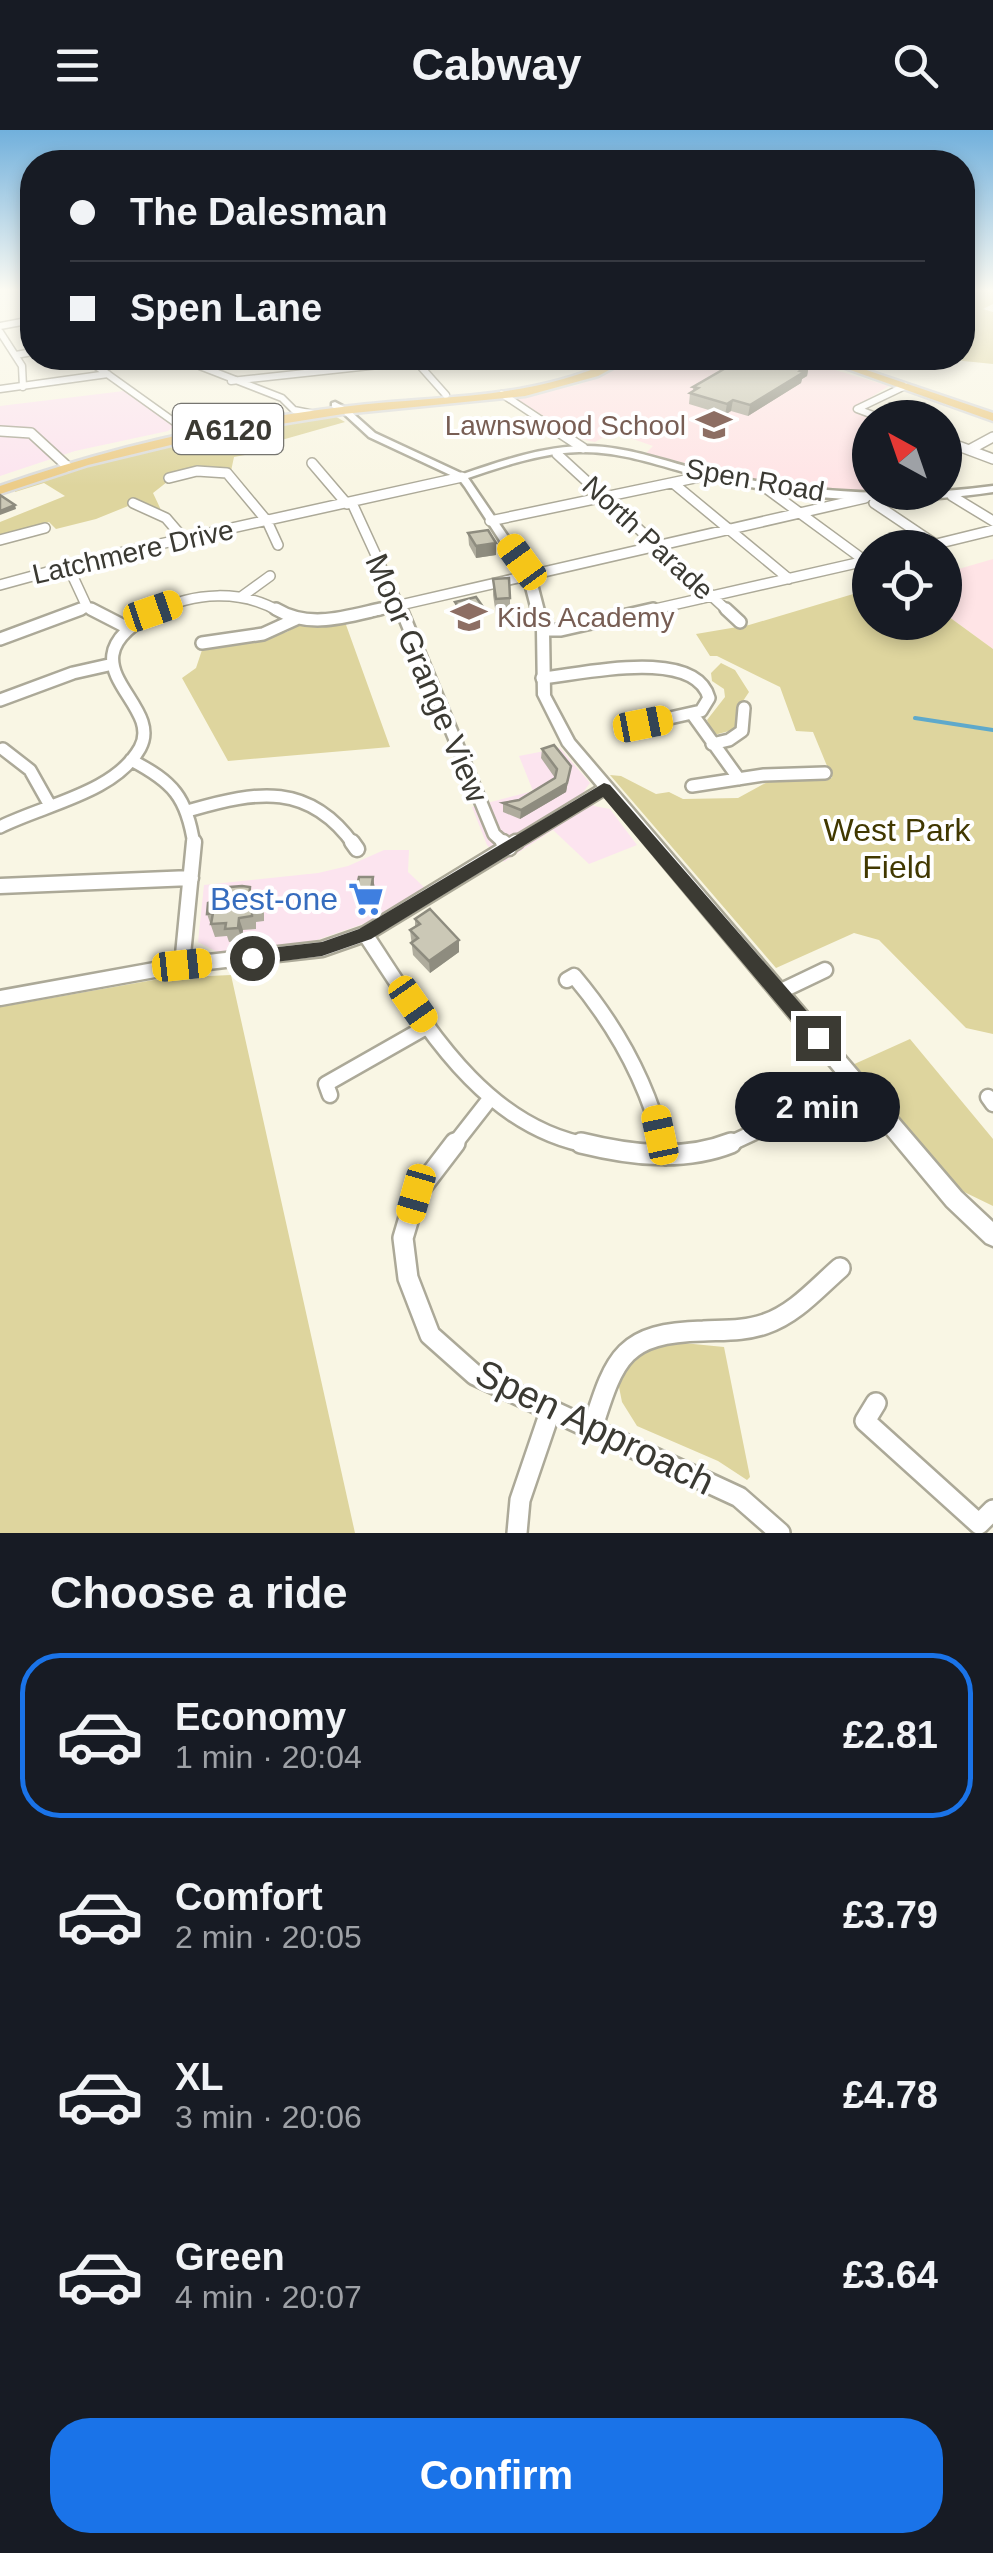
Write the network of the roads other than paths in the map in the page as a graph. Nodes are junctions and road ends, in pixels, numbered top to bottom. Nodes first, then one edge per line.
1 (16, 355) edge
2 (20, 362) edge
3 (24, 370) edge
4 (102, 370) edge
5 (206, 370) edge
6 (322, 370) edge
7 (425, 370) edge
8 (585, 370) edge
9 (602, 370) edge
10 (850, 370) edge
11 (858, 370) edge
12 (108, 374) junction
13 (231, 381) junction
14 (905, 386) junction
15 (23, 387) junction
16 (0, 390) edge
17 (446, 394) junction
18 (502, 394) junction
19 (876, 400) edge
20 (348, 408) junction
21 (294, 410) junction
22 (314, 414) junction
23 (993, 417) edge
24 (282, 420) junction
25 (540, 420) junction
26 (482, 428) dead end
27 (0, 431) edge
28 (193, 434) junction
29 (993, 436) edge
30 (962, 447) edge
31 (582, 448) junction
32 (969, 450) junction
33 (557, 454) dead end
34 (993, 459) edge
35 (66, 464) junction
36 (312, 464) dead end
37 (709, 476) junction
38 (462, 477) junction
39 (169, 478) dead end
40 (673, 483) junction
41 (0, 486) edge
42 (763, 486) junction
43 (993, 489) edge
44 (962, 494) edge
45 (604, 498) junction
46 (852, 498) edge
47 (962, 502) edge
48 (133, 503) dead end
49 (349, 503) junction
50 (852, 504) edge
51 (884, 510) edge
52 (801, 514) junction
53 (267, 521) junction
54 (490, 521) junction
55 (993, 521) edge
56 (45, 528) dead end
57 (730, 530) junction
58 (914, 530) edge
59 (993, 530) edge
60 (962, 537) edge
61 (184, 538) junction
62 (0, 540) edge
63 (278, 546) dead end
64 (658, 546) junction
65 (852, 551) edge
66 (68, 566) junction
67 (852, 566) edge
68 (270, 576) dead end
69 (529, 576) junction
70 (790, 580) junction
71 (0, 585) edge
72 (241, 597) junction
73 (714, 598) junction
74 (399, 605) junction
75 (87, 607) junction
76 (296, 619) junction
77 (740, 622) dead end
78 (128, 628) junction
79 (543, 630) junction
80 (0, 639) edge
81 (202, 643) dead end
82 (113, 664) junction
83 (542, 678) junction
84 (0, 700) edge
85 (744, 708) dead end
86 (694, 714) junction
87 (632, 731) dead end
88 (712, 744) junction
89 (4, 749) dead end
90 (131, 760) junction
91 (825, 773) dead end
92 (739, 778) junction
93 (692, 786) dead end
94 (604, 788) junction
95 (48, 802) junction
96 (191, 810) junction
97 (0, 826) edge
98 (509, 848) junction
99 (357, 849) dead end
100 (192, 878) junction
101 (0, 886) edge
102 (365, 934) junction
103 (182, 965) junction
104 (825, 970) dead end
105 (567, 980) dead end
106 (779, 992) junction
107 (0, 998) edge
108 (428, 1026) junction
109 (326, 1084) dead end
110 (857, 1084) junction
111 (489, 1100) junction
112 (664, 1156) junction
113 (993, 1236) edge
114 (840, 1268) dead end
115 (876, 1403) dead end
116 (551, 1408) junction
117 (593, 1426) junction
118 (993, 1510) edge
119 (516, 1533) edge
120 (780, 1533) edge

1 - 2 street
3 - 15 street
4 - 12 street
5 - 13 street
6 - 13 street
7 - 17 street
8 - 17 highway, A6120
9 - 18 highway, A6120
10 - 14 highway
11 - 14 highway
12 - 15 street
12 - 28 street
13 - 21 street
14 - 19 street
14 - 23 highway
15 - 16 street
17 - 20 highway, A6120
18 - 20 highway, A6120
18 - 25 street
20 - 21 highway, A6120
20 - 22 highway, A6120
20 - 38 street
21 - 22 street
21 - 24 street
21 - 28 highway, A6120
22 - 24 highway, A6120
24 - 28 highway, A6120
25 - 26 street
25 - 31 street
27 - 35 street
28 - 35 highway, A6120
29 - 32 street
30 - 32 street
31 - 37 street, Spen Road
31 - 38 street, Spen Road
32 - 34 street
33 - 45 street, North Parade
35 - 41 highway, A6120
36 - 49 street, Moor Grange View
37 - 40 street
37 - 42 street, Spen Road
38 - 49 street, Latchmere Drive
38 - 54 street
39 - 53 street
40 - 45 street
40 - 57 street
42 - 46 street, Spen Road
42 - 52 street
43 - 44 street, Spen Road
45 - 54 street
45 - 64 street, North Parade
47 - 55 street
48 - 61 street
49 - 53 street, Latchmere Drive
49 - 74 street, Moor Grange View
50 - 52 street
51 - 58 street
52 - 57 street
52 - 65 street
53 - 61 street, Latchmere Drive
53 - 63 street
54 - 69 street
56 - 62 street
57 - 64 street
57 - 70 street
59 - 60 street
61 - 66 street, Latchmere Drive
64 - 69 street
64 - 73 street, North Parade
66 - 71 street, Latchmere Drive
66 - 75 street
67 - 70 street
68 - 72 street
69 - 74 street
69 - 79 street
70 - 73 street
72 - 76 street
72 - 78 street
73 - 77 street, North Parade
73 - 79 street
74 - 76 street
74 - 98 street, Moor Grange View
75 - 78 street
75 - 80 street
76 - 81 street
78 - 82 street
79 - 83 street
82 - 84 street
82 - 90 street
83 - 86 street
83 - 94 street
85 - 88 street
86 - 87 street
86 - 88 street
88 - 92 street
89 - 95 street
90 - 95 street
90 - 96 street
91 - 92 street
92 - 93 street
94 - 98 street
94 - 106 street
95 - 97 street
96 - 99 street
96 - 100 street
98 - 102 street
100 - 101 street
100 - 103 street
102 - 103 street
102 - 108 street
103 - 107 street
104 - 106 street
105 - 112 street
106 - 110 street
108 - 109 street
108 - 111 street
110 - 112 street
110 - 113 street
111 - 112 street
111 - 116 street, Spen Approach
114 - 117 street
115 - 118 street
116 - 117 street, Spen Approach
116 - 119 street
117 - 120 street, Spen Approach

